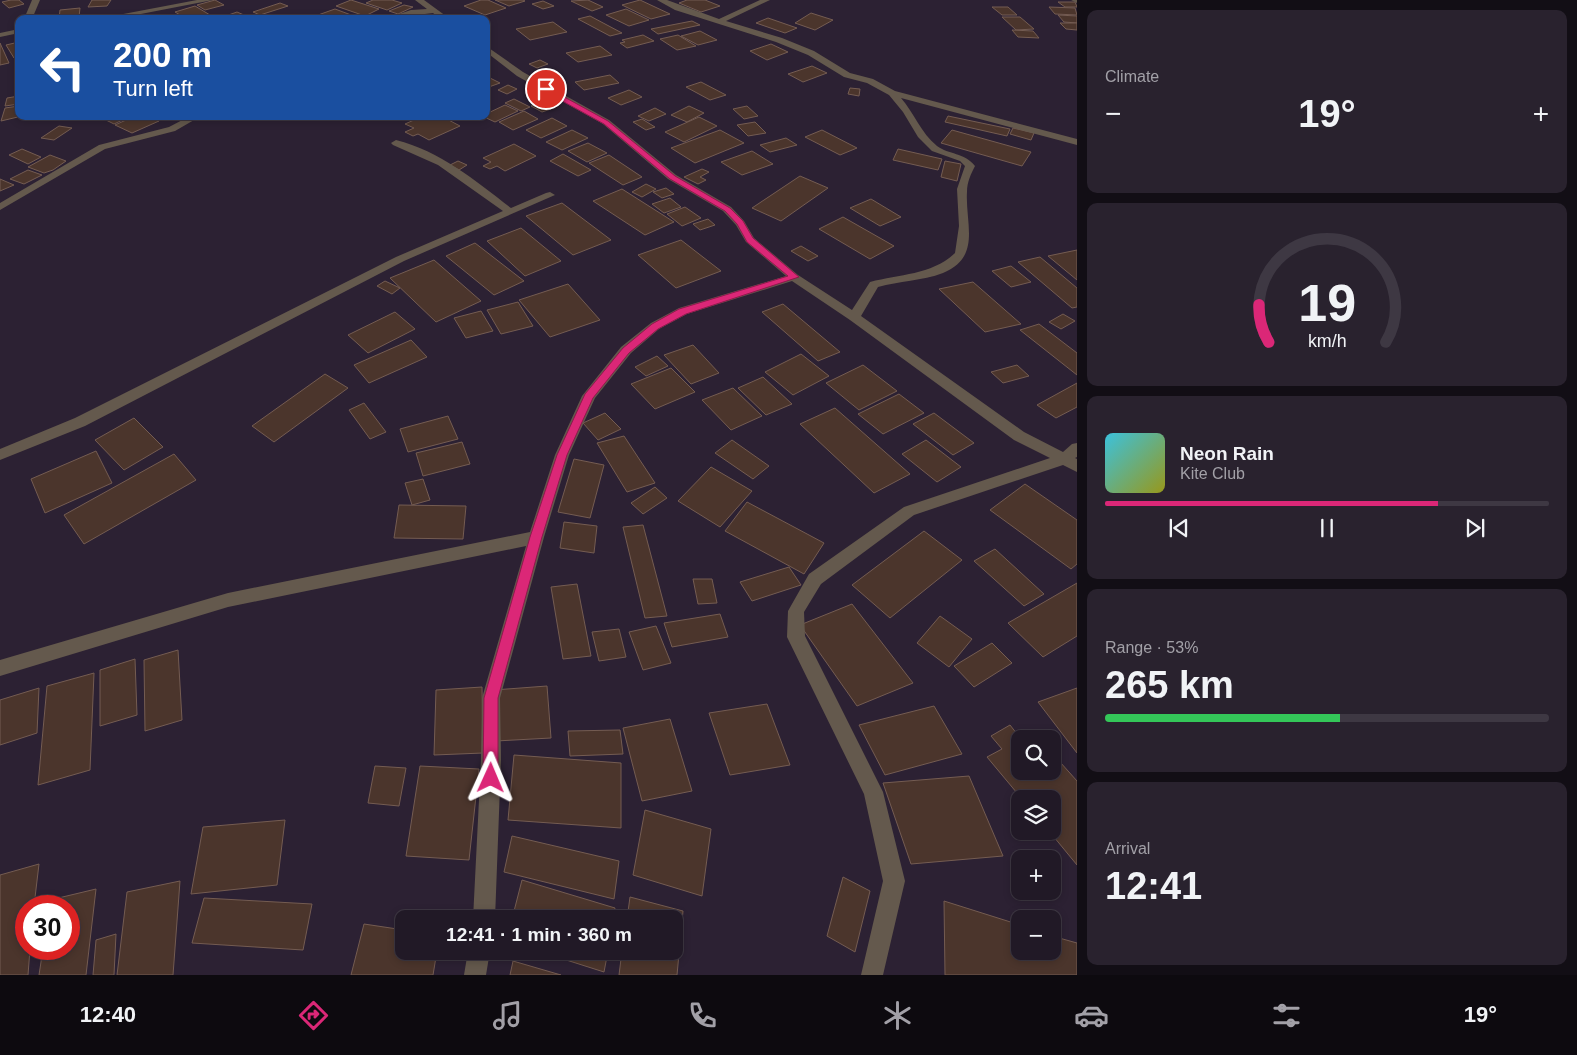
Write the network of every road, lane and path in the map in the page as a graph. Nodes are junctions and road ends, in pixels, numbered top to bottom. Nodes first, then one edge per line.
1 (36, 0) edge
2 (209, 0) edge
3 (419, 0) edge
4 (661, 0) edge
5 (766, 0) edge
6 (435, 11) junction
7 (30, 15) edge
8 (124, 15) edge
9 (401, 15) edge
10 (440, 15) edge
11 (722, 20) junction
12 (15, 32) edge
13 (0, 35) edge
14 (490, 51) edge
15 (892, 93) junction
16 (190, 120) edge
17 (1077, 142) edge
18 (396, 143) dead end
19 (550, 194) dead end
20 (0, 207) edge
21 (509, 211) junction
22 (794, 277) junction
23 (854, 317) junction
24 (0, 455) edge
25 (1073, 458) edge
26 (536, 537) junction
27 (0, 668) edge
28 (484, 910) edge
29 (478, 960) edge
30 (475, 975) edge
31 (872, 975) edge

1 - 7 street
2 - 8 street
3 - 6 street
4 - 11 street
5 - 11 street
6 - 9 street
6 - 10 street
11 - 15 street
12 - 13 street
14 - 22 street
15 - 17 street
15 - 23 street
16 - 20 street
18 - 21 street
19 - 21 street
21 - 24 street
22 - 23 street
22 - 26 street
23 - 25 street
25 - 31 street
26 - 27 street
26 - 28 street
29 - 30 street

